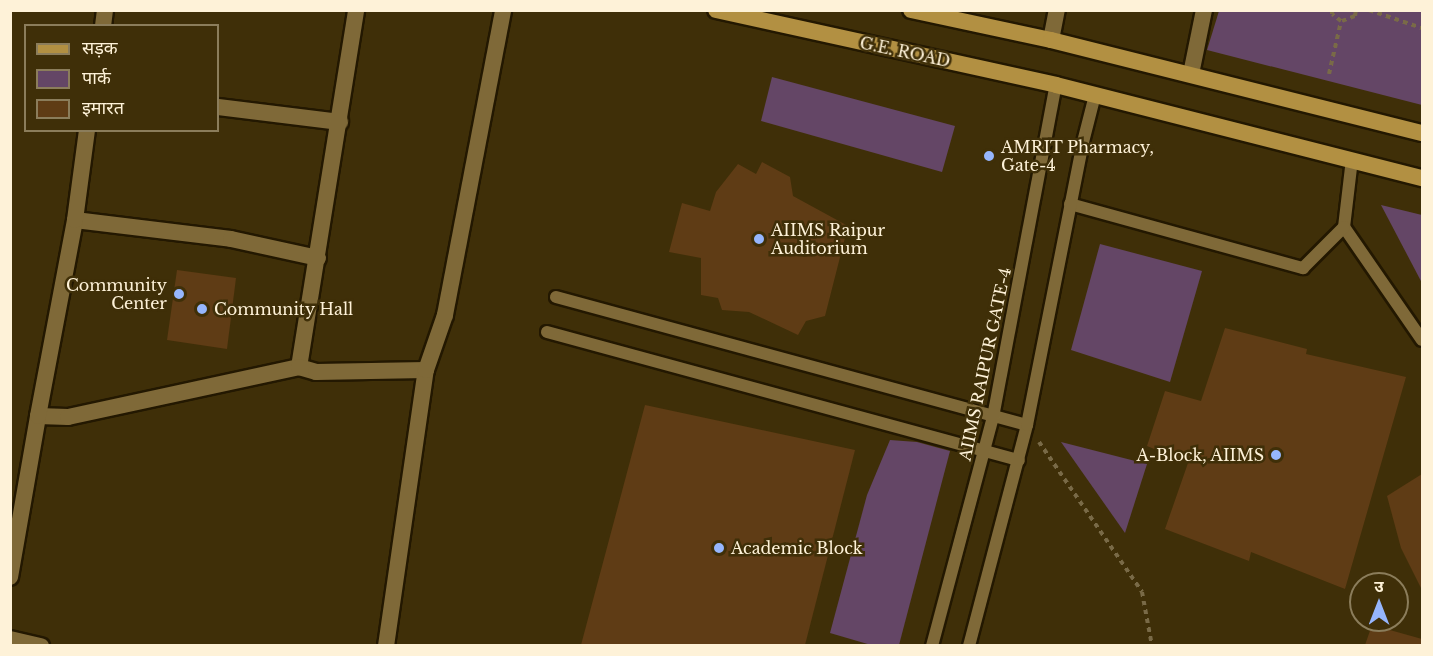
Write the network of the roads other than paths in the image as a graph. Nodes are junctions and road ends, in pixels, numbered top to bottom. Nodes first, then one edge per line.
1 (356, 10) edge
2 (503, 10) edge
3 (716, 10) edge
4 (911, 10) edge
5 (1057, 10) edge
6 (1204, 10) edge
7 (1051, 39) junction
8 (1191, 74) junction
9 (1056, 85) junction
10 (1095, 95) junction
11 (219, 107) edge
12 (340, 122) junction
13 (87, 132) edge
14 (1422, 133) edge
15 (1352, 159) junction
16 (1421, 174) edge
17 (1070, 204) junction
18 (75, 220) junction
19 (1344, 227) junction
20 (318, 258) junction
21 (556, 297) dead end
22 (547, 332) dead end
23 (1422, 340) edge
24 (299, 367) junction
25 (426, 370) junction
26 (38, 416) junction
27 (993, 417) junction
28 (1027, 425) junction
29 (985, 451) junction
30 (1019, 460) junction
31 (10, 577) edge
32 (10, 639) edge
33 (41, 645) edge
34 (386, 645) edge
35 (932, 645) edge
36 (969, 645) edge

1 - 12 street
2 - 25 street
3 - 9 main road, G.E. ROAD
4 - 7 main road
5 - 7 street
6 - 8 street
7 - 8 main road
8 - 14 main road
9 - 10 main road, G.E. ROAD
9 - 27 lane, AIIMS RAIPUR GATE-4
10 - 15 main road, G.E. ROAD
10 - 17 lane
11 - 12 street
12 - 20 street
13 - 18 street
15 - 16 main road, G.E. ROAD
15 - 19 lane
17 - 19 lane
17 - 28 lane
18 - 20 street
18 - 26 street
19 - 23 lane
20 - 24 street
21 - 27 lane
22 - 29 lane
24 - 25 street
24 - 26 street
25 - 34 street
26 - 31 street
27 - 28 lane
27 - 29 lane, AIIMS RAIPUR GATE-4
28 - 30 lane
29 - 30 lane
29 - 35 lane, AIIMS RAIPUR GATE-4
30 - 36 lane
32 - 33 street

